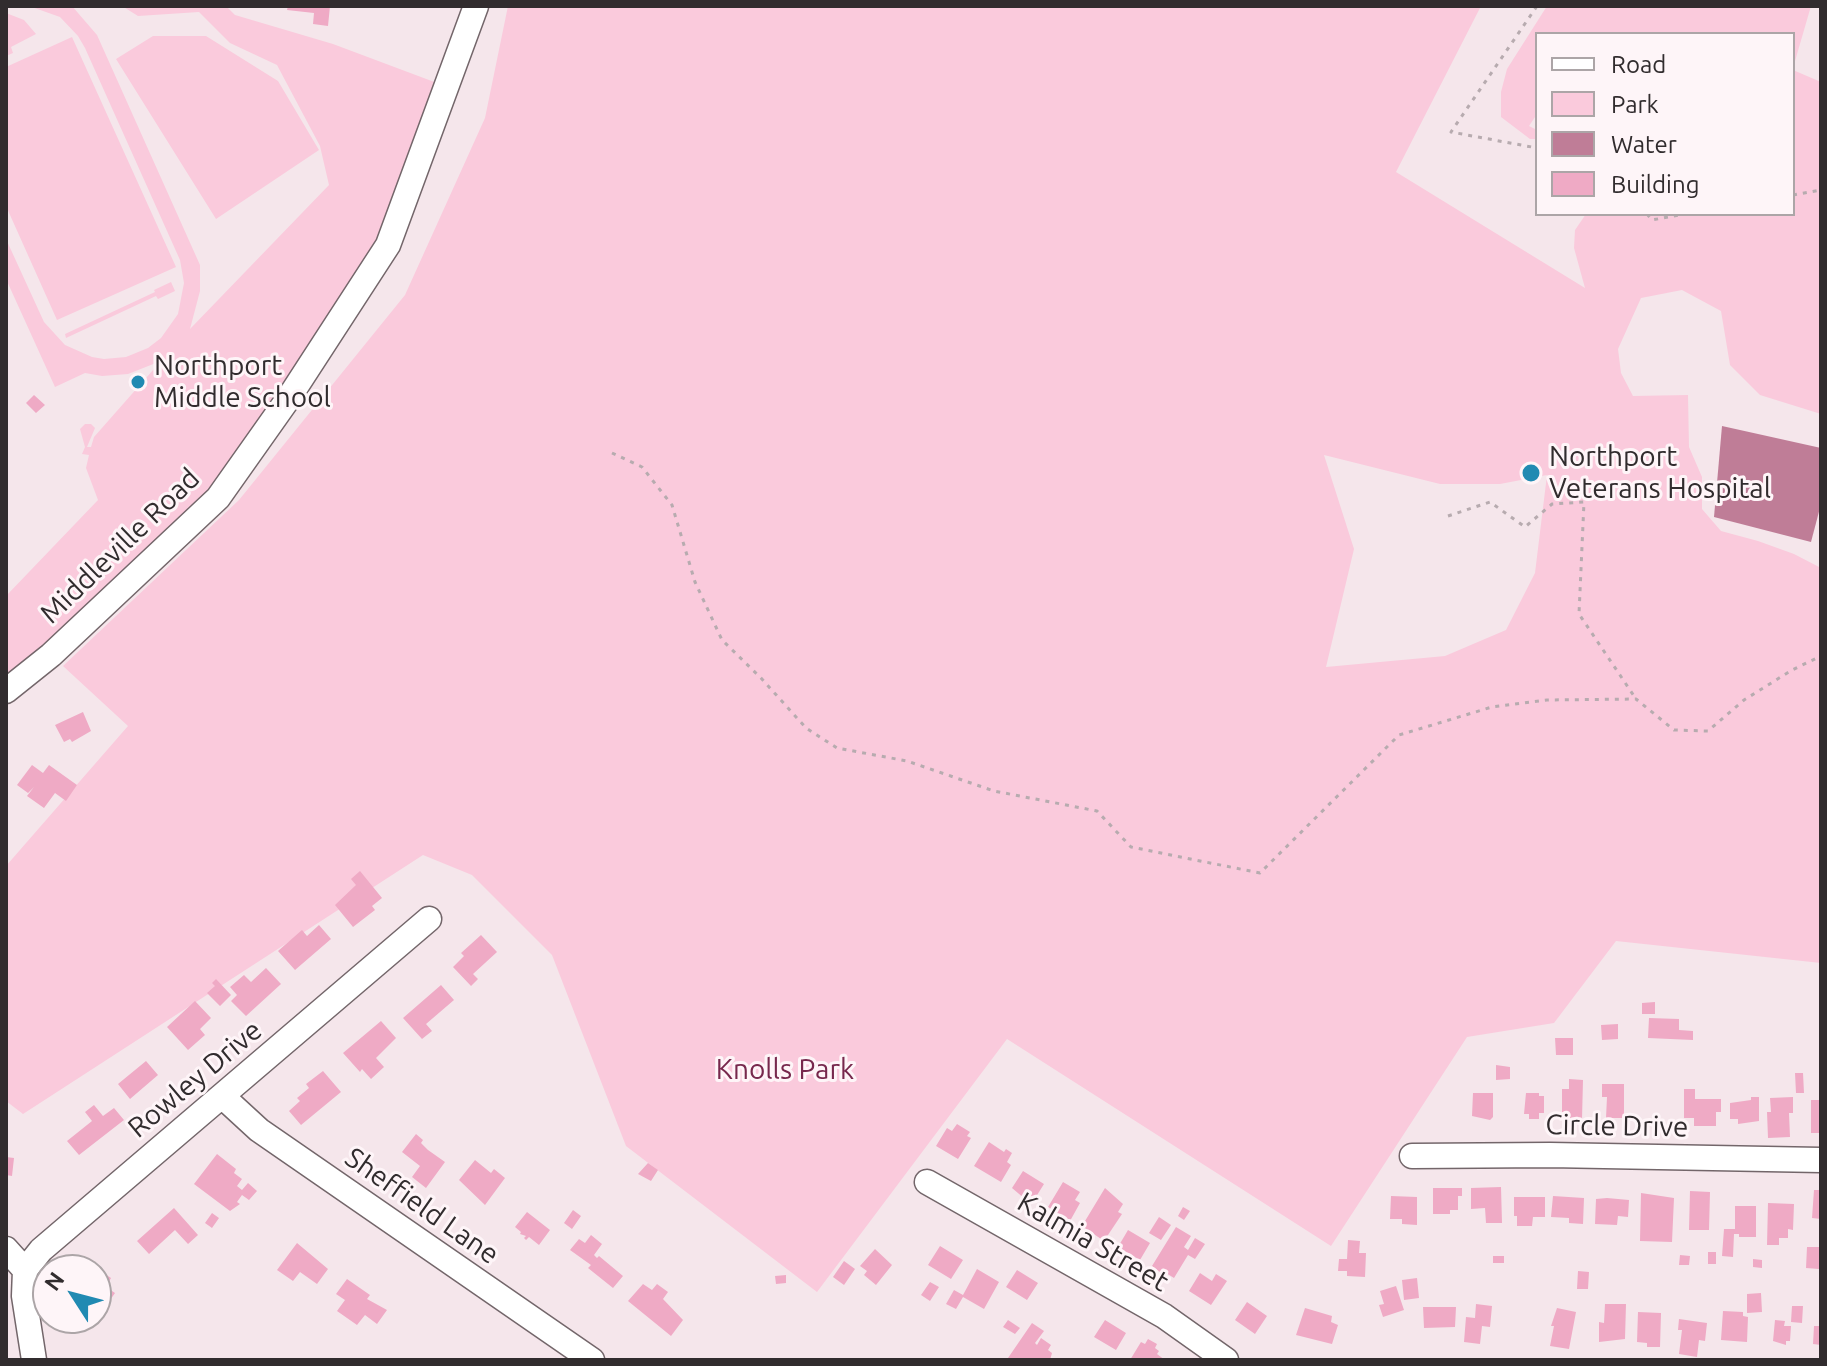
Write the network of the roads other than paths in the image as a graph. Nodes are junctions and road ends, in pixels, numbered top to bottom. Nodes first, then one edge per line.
1 (476, 6) edge
2 (6, 691) edge
3 (429, 919) dead end
4 (222, 1096) junction
5 (1412, 1156) dead end
6 (1821, 1160) edge
7 (927, 1182) dead end
8 (6, 1249) edge
9 (25, 1270) junction
10 (34, 1360) edge
11 (592, 1360) edge
12 (1226, 1360) edge

1 - 2 street, Middleville Road
3 - 4 street, Rowley Drive
4 - 9 street, Rowley Drive
4 - 11 street, Sheffield Lane
5 - 6 street, Circle Drive
7 - 12 street, Kalmia Street
8 - 9 street
9 - 10 street

